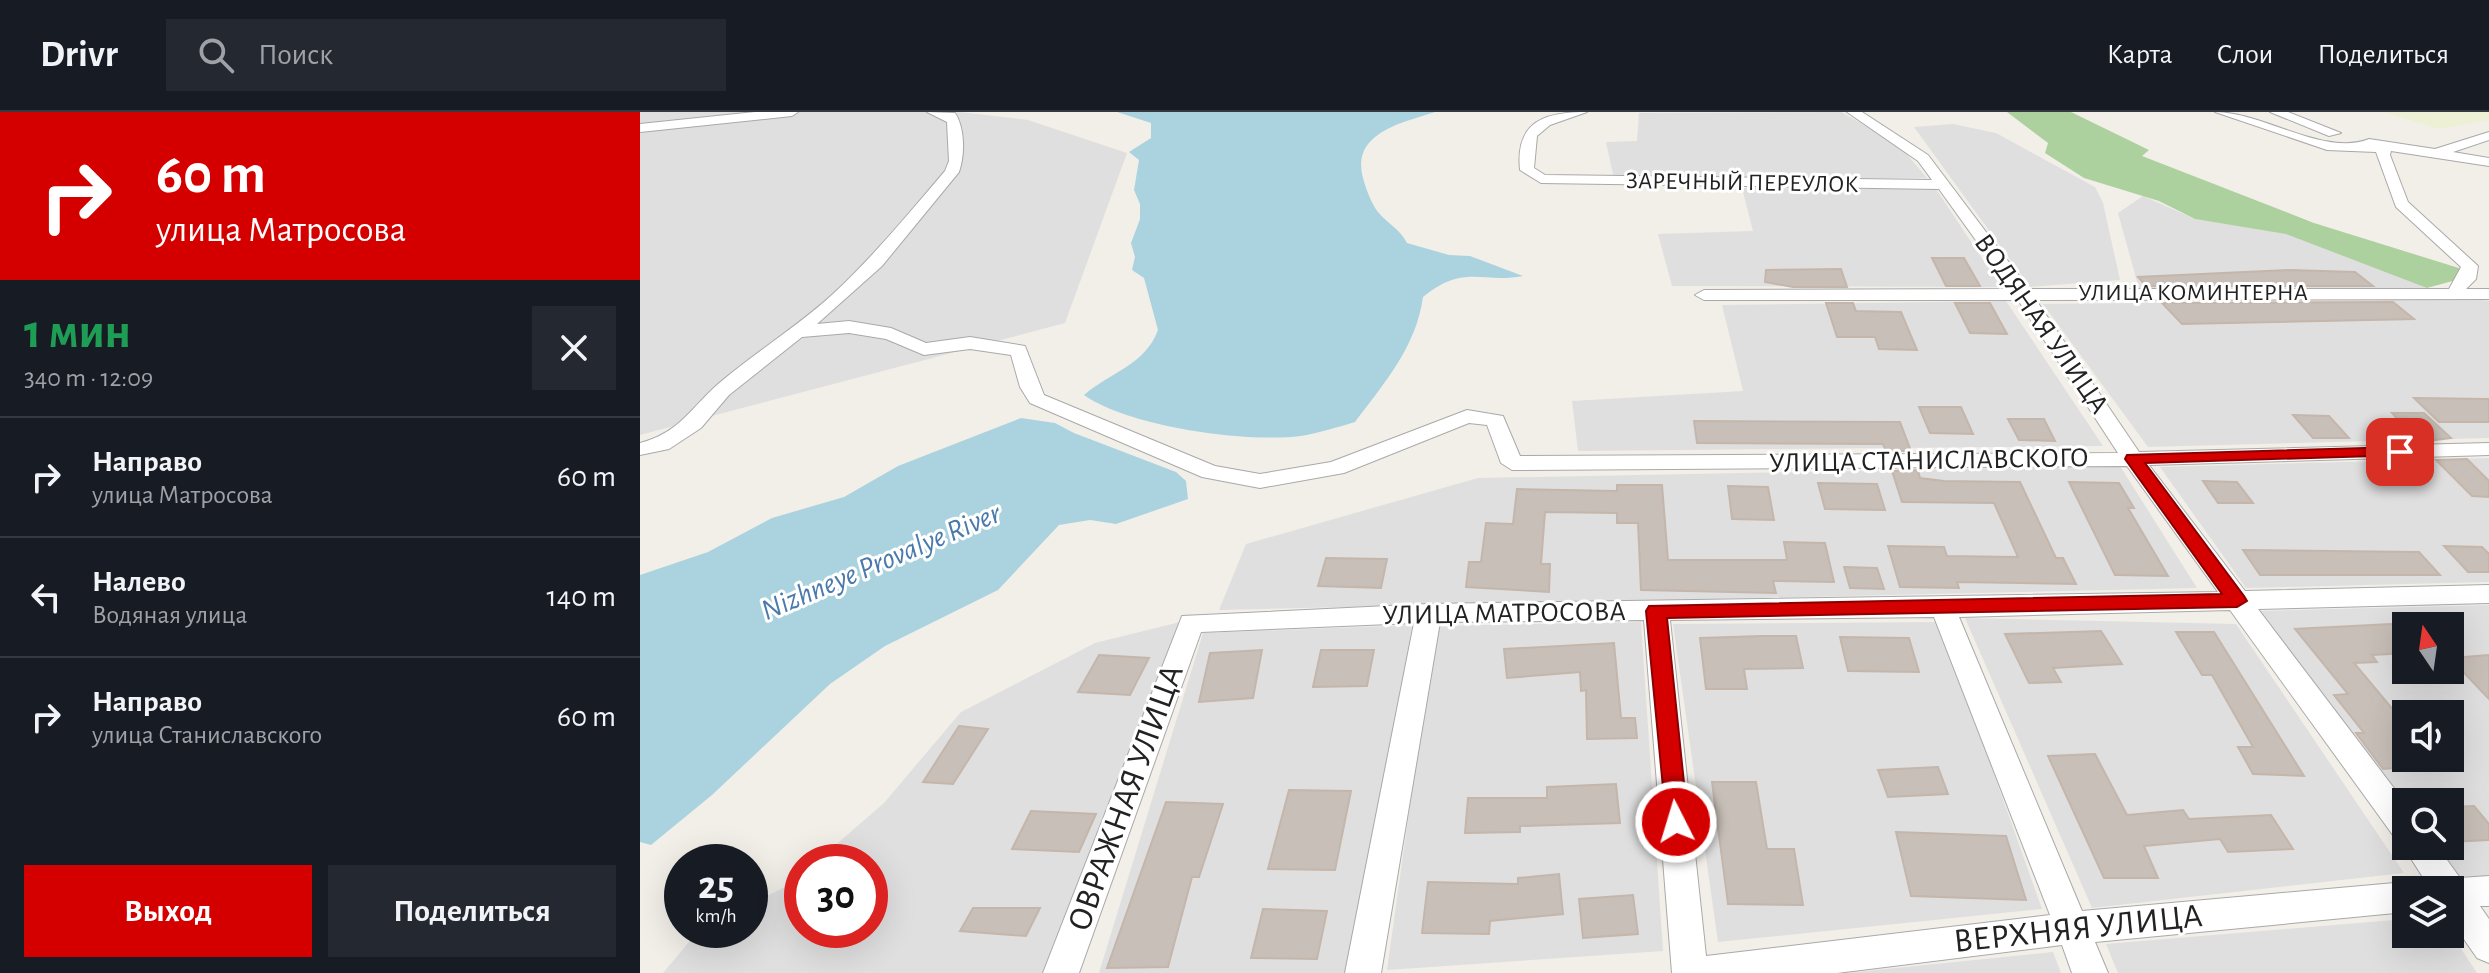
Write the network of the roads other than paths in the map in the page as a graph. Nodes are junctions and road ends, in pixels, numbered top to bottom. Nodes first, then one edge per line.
1 (792, 112) edge
2 (933, 112) edge
3 (1581, 112) edge
4 (1853, 112) edge
5 (2221, 112) edge
6 (2276, 112) edge
7 (640, 128) edge
8 (2489, 136) edge
9 (2384, 148) junction
10 (2431, 155) junction
11 (2489, 162) edge
12 (1944, 185) junction
13 (2457, 292) junction
14 (2023, 294) junction
15 (2489, 294) edge
16 (1704, 295) dead end
17 (797, 332) junction
18 (640, 449) edge
19 (2489, 449) edge
20 (2133, 459) junction
21 (2489, 594) edge
22 (2237, 601) junction
23 (1943, 608) junction
24 (1656, 611) junction
25 (1429, 613) junction
26 (1191, 623) joint
27 (2392, 809) edge
28 (2489, 891) edge
29 (2464, 892) edge
30 (2392, 898) edge
31 (2464, 910) edge
32 (2073, 928) junction
33 (2489, 947) edge
34 (1061, 973) edge
35 (1363, 973) edge
36 (1690, 973) edge
37 (1702, 973) edge
38 (2090, 973) edge

1 - 7 street
2 - 17 street
3 - 12 street, ЗАРЕЧНЫЙ ПЕРЕУЛОК
4 - 12 street, ВОДЯНАЯ УЛИЦА
5 - 9 street
6 - 9 street
8 - 10 street
9 - 10 street
9 - 13 street
10 - 11 street
12 - 14 street, ВОДЯНАЯ УЛИЦА
13 - 14 street, УЛИЦА КОМИНТЕРНА
13 - 15 street, УЛИЦА КОМИНТЕРНА
14 - 16 street, УЛИЦА КОМИНТЕРНА
14 - 20 street, ВОДЯНАЯ УЛИЦА
17 - 18 street
17 - 20 street, УЛИЦА СТАНИСЛАВСКОГО
19 - 20 street, УЛИЦА СТАНИСЛАВСКОГО
20 - 22 street, ВОДЯНАЯ УЛИЦА
21 - 22 street, УЛИЦА МАТРОСОВА
22 - 23 street, УЛИЦА МАТРОСОВА
22 - 27 street, ВОДЯНАЯ УЛИЦА
23 - 24 street, УЛИЦА МАТРОСОВА
23 - 32 street
24 - 25 street, УЛИЦА МАТРОСОВА
24 - 36 street
25 - 26 street, УЛИЦА МАТРОСОВА
25 - 35 street
26 - 34 street, ОВРАЖНАЯ УЛИЦА
28 - 29 street
30 - 32 street, ВЕРХНЯЯ УЛИЦА
31 - 33 street
32 - 37 street, ВЕРХНЯЯ УЛИЦА
32 - 38 street

